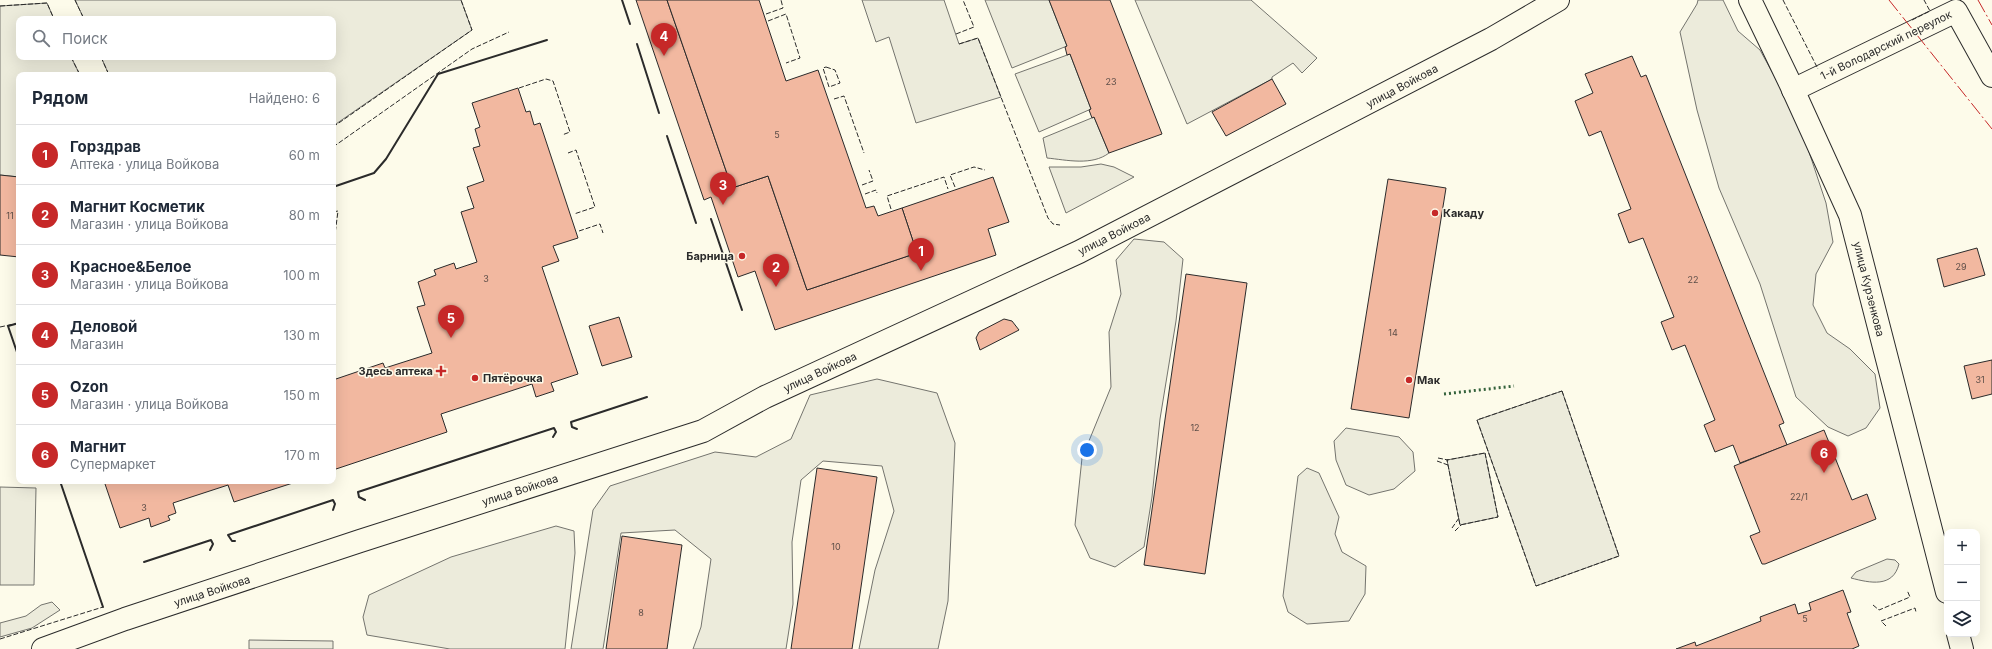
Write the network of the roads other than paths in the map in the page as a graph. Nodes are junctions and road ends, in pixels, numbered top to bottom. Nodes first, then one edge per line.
1 (1558, 0) edge
2 (1750, 0) edge
3 (1992, 76) edge
4 (1794, 90) junction
5 (1944, 580) edge
6 (1959, 637) edge
7 (43, 649) edge
8 (1962, 649) edge

1 - 7 street, улица Войкова
2 - 4 street, улица Курзенкова
3 - 4 street, 1-й Володарский переулок
4 - 5 street, улица Курзенкова
6 - 8 street

